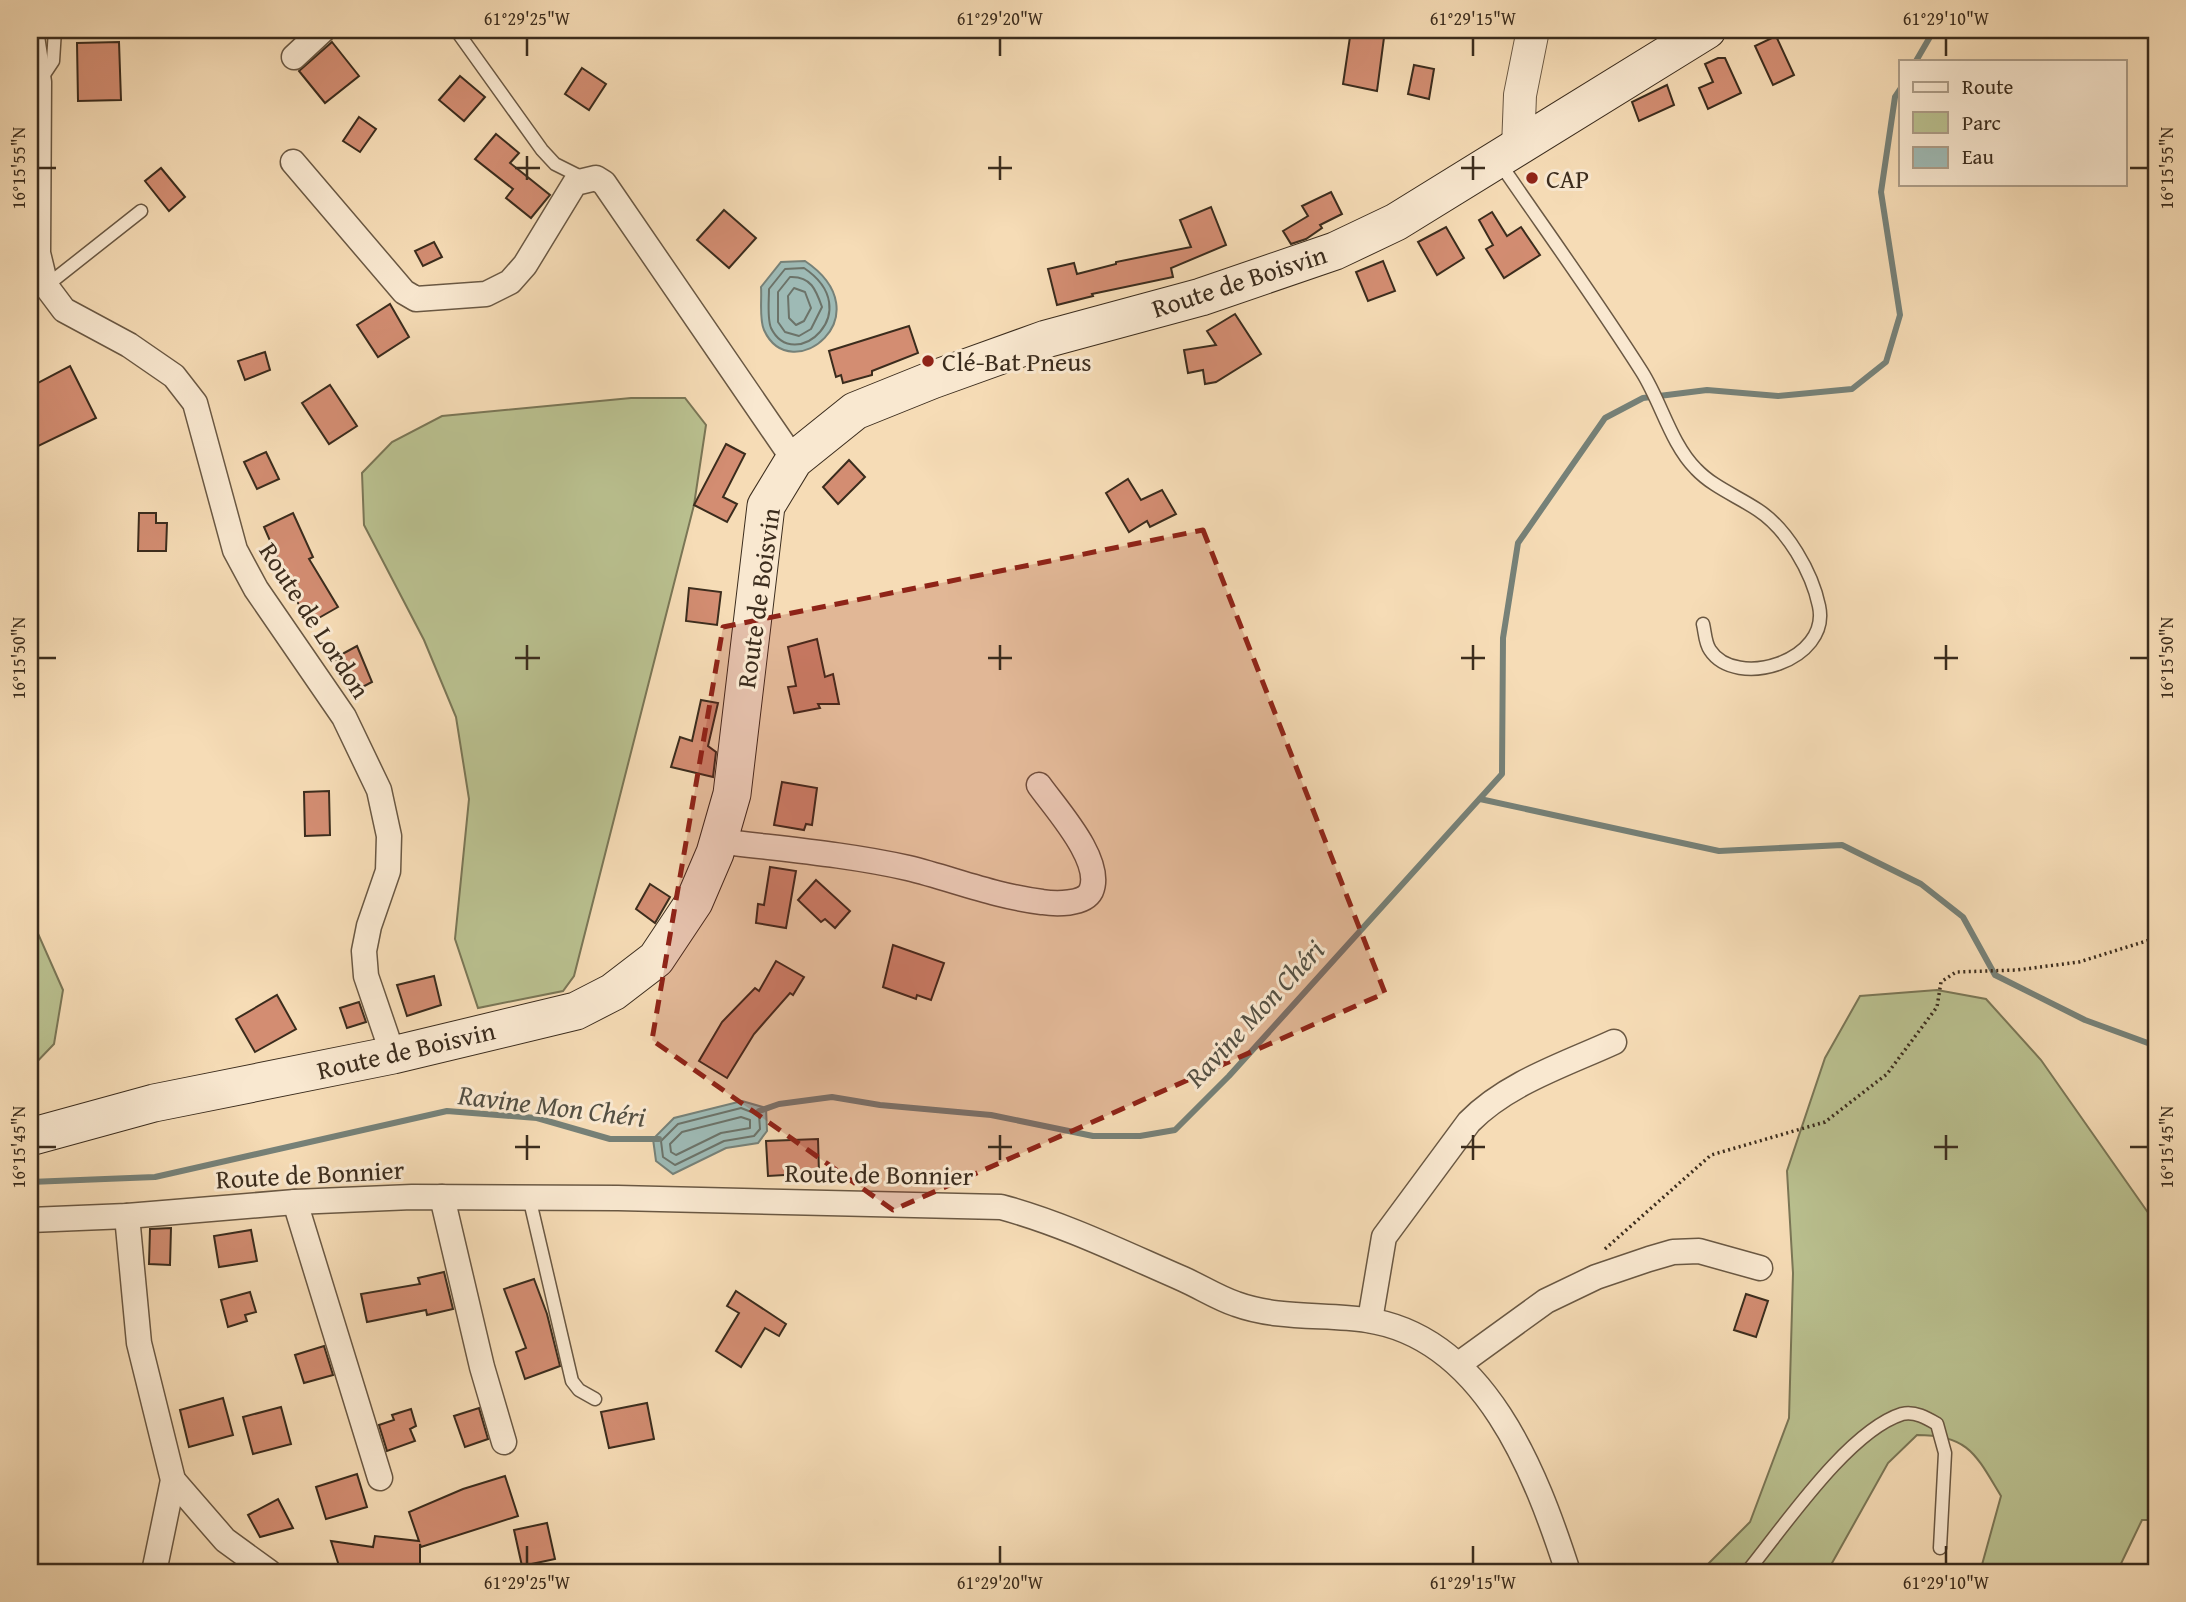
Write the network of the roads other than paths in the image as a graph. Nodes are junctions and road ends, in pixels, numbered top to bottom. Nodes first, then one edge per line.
1 (31, 30) edge
2 (55, 30) edge
3 (323, 30) edge
4 (456, 30) edge
5 (1533, 30) edge
6 (1707, 30) edge
7 (294, 57) dead end
8 (39, 82) junction
9 (1508, 153) junction
10 (293, 162) dead end
11 (585, 179) junction
12 (141, 211) dead end
13 (38, 288) edge
14 (794, 460) junction
15 (1703, 624) dead end
16 (1039, 785) dead end
17 (718, 841) junction
18 (1614, 1042) dead end
19 (393, 1055) junction
20 (30, 1137) edge
21 (442, 1197) junction
22 (529, 1197) junction
23 (295, 1202) junction
24 (127, 1216) junction
25 (30, 1220) edge
26 (1760, 1268) dead end
27 (1370, 1320) junction
28 (1459, 1364) junction
29 (595, 1399) dead end
30 (504, 1442) dead end
31 (380, 1478) dead end
32 (173, 1480) junction
33 (1940, 1548) dead end
34 (154, 1572) edge
35 (269, 1572) edge
36 (1568, 1572) edge
37 (1746, 1572) edge

1 - 8 street, Route de Lordon
2 - 8 lane
3 - 7 street
4 - 11 lane
5 - 9 street
6 - 9 main road, Route de Boisvin
8 - 13 street, Route de Lordon
9 - 14 main road, Route de Boisvin
9 - 15 lane
10 - 11 street
11 - 14 street
12 - 13 lane
13 - 19 street, Route de Lordon
14 - 17 main road, Route de Boisvin
16 - 17 street
17 - 19 main road, Route de Boisvin
18 - 27 street
19 - 20 main road, Route de Boisvin
21 - 22 street, Route de Bonnier
21 - 23 street, Route de Bonnier
21 - 30 street
22 - 27 street, Route de Bonnier
22 - 29 lane
23 - 24 street, Route de Bonnier
23 - 31 street
24 - 25 street, Route de Bonnier
24 - 32 street
26 - 28 street
27 - 28 street, Route de Bonnier
28 - 36 street, Route de Bonnier
32 - 34 street
32 - 35 street
33 - 37 lane

